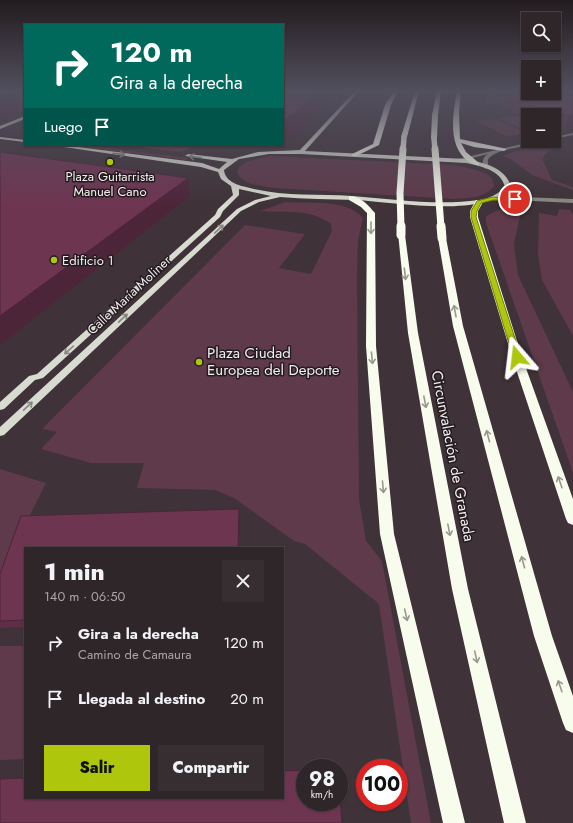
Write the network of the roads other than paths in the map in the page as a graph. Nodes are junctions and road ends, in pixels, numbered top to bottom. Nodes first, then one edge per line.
1 (322, 129) edge
2 (381, 129) edge
3 (406, 129) edge
4 (434, 129) edge
5 (456, 129) edge
6 (0, 133) edge
7 (573, 134) edge
8 (24, 136) edge
9 (561, 137) edge
10 (0, 138) edge
11 (458, 140) junction
12 (24, 142) edge
13 (521, 145) edge
14 (60, 146) edge
15 (108, 146) edge
16 (115, 147) dead end
17 (504, 149) junction
18 (301, 152) junction
19 (178, 155) dead end
20 (354, 155) junction
21 (468, 157) junction
22 (457, 160) junction
23 (234, 161) junction
24 (477, 164) junction
25 (486, 167) junction
26 (221, 171) junction
27 (232, 184) junction
28 (287, 194) junction
29 (352, 198) junction
30 (493, 198) junction
31 (573, 201) edge
32 (479, 202) junction
33 (0, 407) edge
34 (0, 433) edge
35 (573, 519) edge
36 (573, 723) edge
37 (454, 823) edge
38 (515, 823) edge

1 - 18 main road
2 - 20 highway
3 -> 38 highway, Circunvalación de Granada, bridge
36 -> 4 highway, bridge
5 - 11 highway
6 - 8 main road
7 - 9 street
10 - 12 main road
11 - 17 highway
11 - 21 highway
13 - 17 street
14 -> 26 main road
15 - 16 main road
17 - 21 street
17 - 25 street
18 - 20 main road
18 - 23 main road
23 -> 19 main road
20 - 22 main road
21 - 22 street
21 - 24 highway
22 - 24 main road
23 - 26 main road
24 - 25 main road
25 - 30 main road
26 - 27 main road
27 - 28 main road
27 -> 33 main road, Calle María Moliner
28 - 29 main road
34 -> 28 main road, Calle María Moliner
29 - 32 main road
29 -> 37 highway
30 - 31 street
30 - 32 main road
35 -> 32 highway

